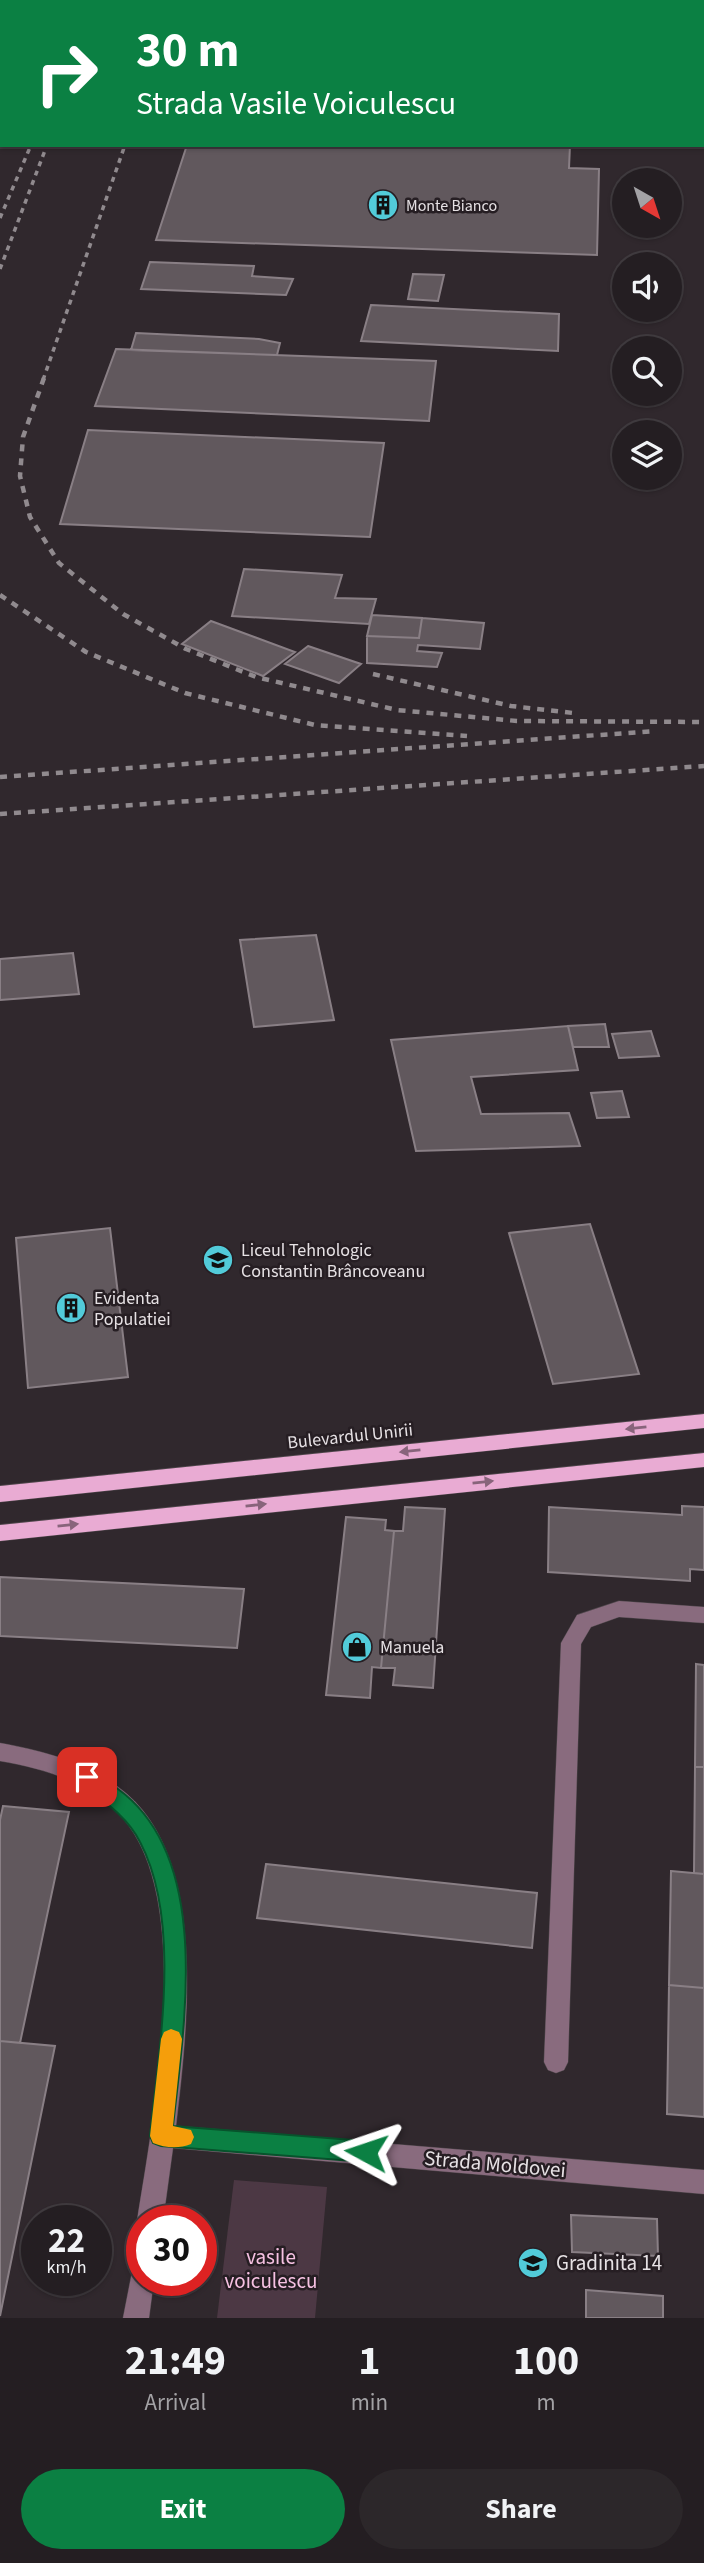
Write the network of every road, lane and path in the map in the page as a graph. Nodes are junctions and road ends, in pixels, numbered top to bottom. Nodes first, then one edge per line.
1 (704, 1421) edge
2 (704, 1460) edge
3 (0, 1494) edge
4 (0, 1533) edge
5 (704, 1615) edge
6 (0, 1752) edge
7 (556, 2062) dead end
8 (161, 2136) junction
9 (704, 2182) edge
10 (152, 2205) edge
11 (139, 2296) edge
12 (136, 2318) edge

1 -> 3 main road, Bulevardul Unirii
4 -> 2 main road
5 - 7 street
6 - 8 street
8 - 9 street, Strada Moldovei
8 - 10 street
11 - 12 street

